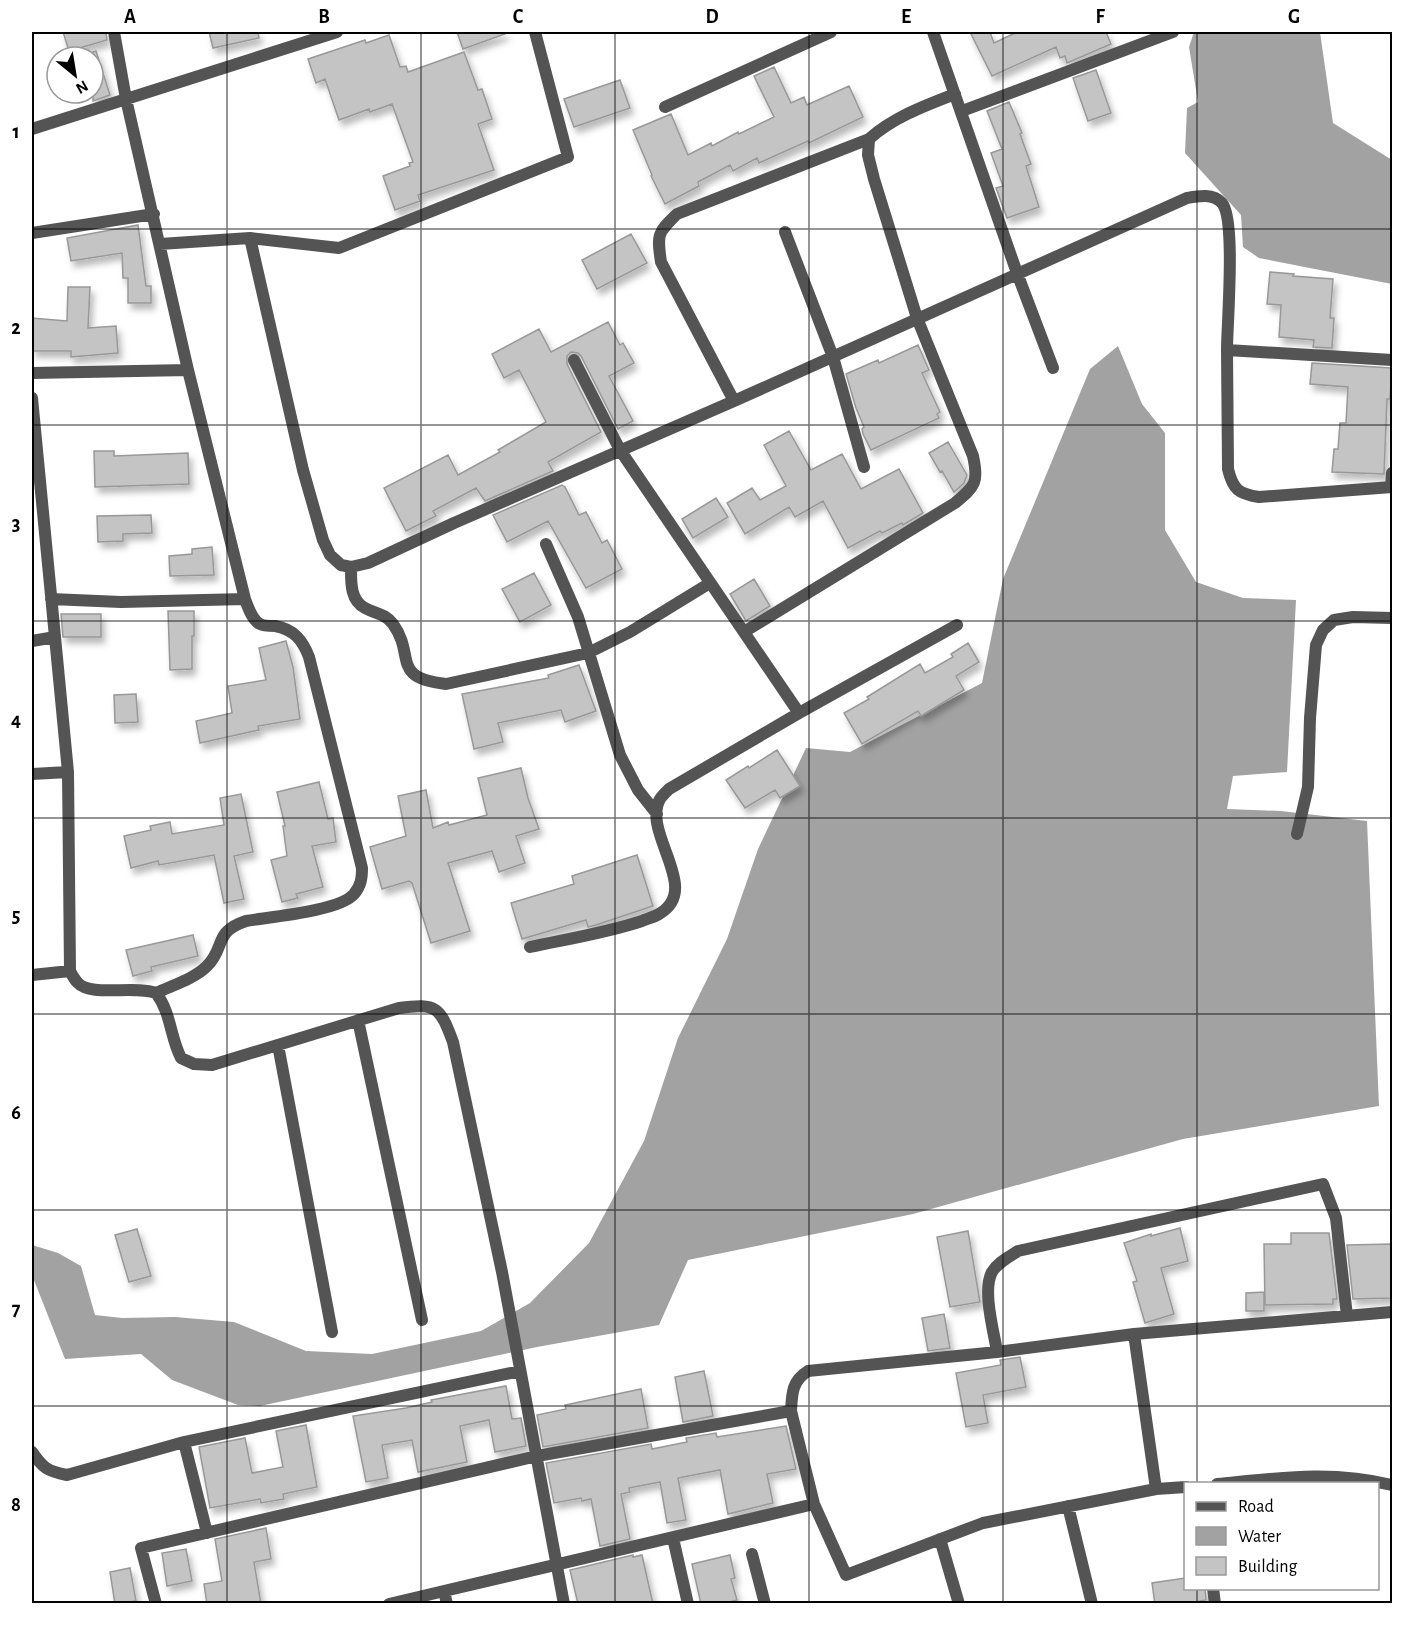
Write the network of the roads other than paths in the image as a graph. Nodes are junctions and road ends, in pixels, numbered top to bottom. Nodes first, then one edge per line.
1 (114, 32) edge
2 (337, 32) edge
3 (535, 32) edge
4 (831, 32) edge
5 (933, 32) edge
6 (1173, 32) edge
7 (955, 94) junction
8 (126, 99) junction
9 (665, 107) dead end
10 (962, 111) junction
11 (32, 129) edge
12 (869, 140) junction
13 (154, 214) junction
14 (785, 232) dead end
15 (32, 233) edge
16 (250, 238) junction
17 (160, 244) junction
18 (1017, 273) junction
19 (917, 318) junction
20 (1227, 350) junction
21 (832, 357) junction
22 (574, 360) dead end
23 (1392, 360) edge
24 (1053, 368) dead end
25 (188, 370) junction
26 (32, 373) edge
27 (32, 398) edge
28 (734, 401) junction
29 (620, 450) junction
30 (864, 467) dead end
31 (1392, 473) edge
32 (1392, 487) edge
33 (546, 544) dead end
34 (351, 567) junction
35 (710, 584) junction
36 (51, 599) junction
37 (245, 599) junction
38 (1392, 618) edge
39 (957, 625) dead end
40 (744, 632) junction
41 (54, 637) junction
42 (32, 641) edge
43 (588, 654) junction
44 (799, 713) junction
45 (68, 772) junction
46 (32, 774) edge
47 (657, 814) junction
48 (1297, 834) dead end
49 (530, 947) dead end
50 (70, 971) junction
51 (32, 975) edge
52 (156, 993) junction
53 (358, 1020) junction
54 (278, 1045) junction
55 (1392, 1312) edge
56 (1347, 1316) junction
57 (422, 1320) dead end
58 (332, 1332) dead end
59 (1134, 1334) junction
60 (997, 1352) junction
61 (520, 1371) junction
62 (792, 1411) junction
63 (184, 1442) junction
64 (32, 1452) edge
65 (537, 1456) junction
66 (1238, 1482) edge
67 (1378, 1482) edge
68 (1184, 1486) edge
69 (1156, 1489) junction
70 (814, 1504) junction
71 (1068, 1506) junction
72 (207, 1533) junction
73 (673, 1538) junction
74 (940, 1539) junction
75 (752, 1554) dead end
76 (557, 1564) junction
77 (444, 1591) junction
78 (156, 1604) edge
79 (389, 1604) edge
80 (447, 1604) edge
81 (564, 1604) edge
82 (687, 1604) edge
83 (765, 1604) edge
84 (959, 1604) edge
85 (1092, 1604) edge

1 - 8 street
2 - 8 street
3 - 16 street
4 - 9 street
5 - 7 street
6 - 10 street
7 - 10 street
7 - 12 street
8 - 11 street
8 - 13 street
10 - 18 street
12 - 19 street
12 - 28 street
13 - 15 street
13 - 17 street
14 - 21 street
16 - 17 street
16 - 34 street
17 - 25 street
18 - 19 street
18 - 20 street
18 - 24 street
19 - 21 street
19 - 40 street
20 - 23 street
20 - 32 street
21 - 28 street
21 - 30 street
22 - 29 street
25 - 26 street
25 - 37 street
27 - 36 street
28 - 29 street
29 - 34 street
29 - 35 street
31 - 32 street
33 - 43 street
34 - 43 street
35 - 40 street
35 - 43 street
36 - 37 street
36 - 41 street
37 - 52 street
38 - 48 street
39 - 44 street
40 - 44 street
41 - 42 street
41 - 45 street
43 - 47 street
44 - 47 street
45 - 46 street
45 - 50 street
47 - 49 street
50 - 51 street
50 - 52 street
52 - 54 street
53 - 54 street
53 - 57 street
53 - 61 street
54 - 58 street
55 - 56 street
56 - 59 street
56 - 60 street
59 - 60 street
59 - 69 street
60 - 62 street
61 - 63 street
61 - 65 street
62 - 65 street
62 - 70 street
63 - 64 street
63 - 72 street
65 - 72 street
65 - 76 street
66 - 67 street
68 - 69 street
69 - 71 street
70 - 73 street
70 - 74 street
71 - 74 street
71 - 85 street
72 - 78 street
73 - 76 street
73 - 82 street
74 - 84 street
75 - 83 street
76 - 77 street
76 - 81 street
77 - 79 street
77 - 80 street

